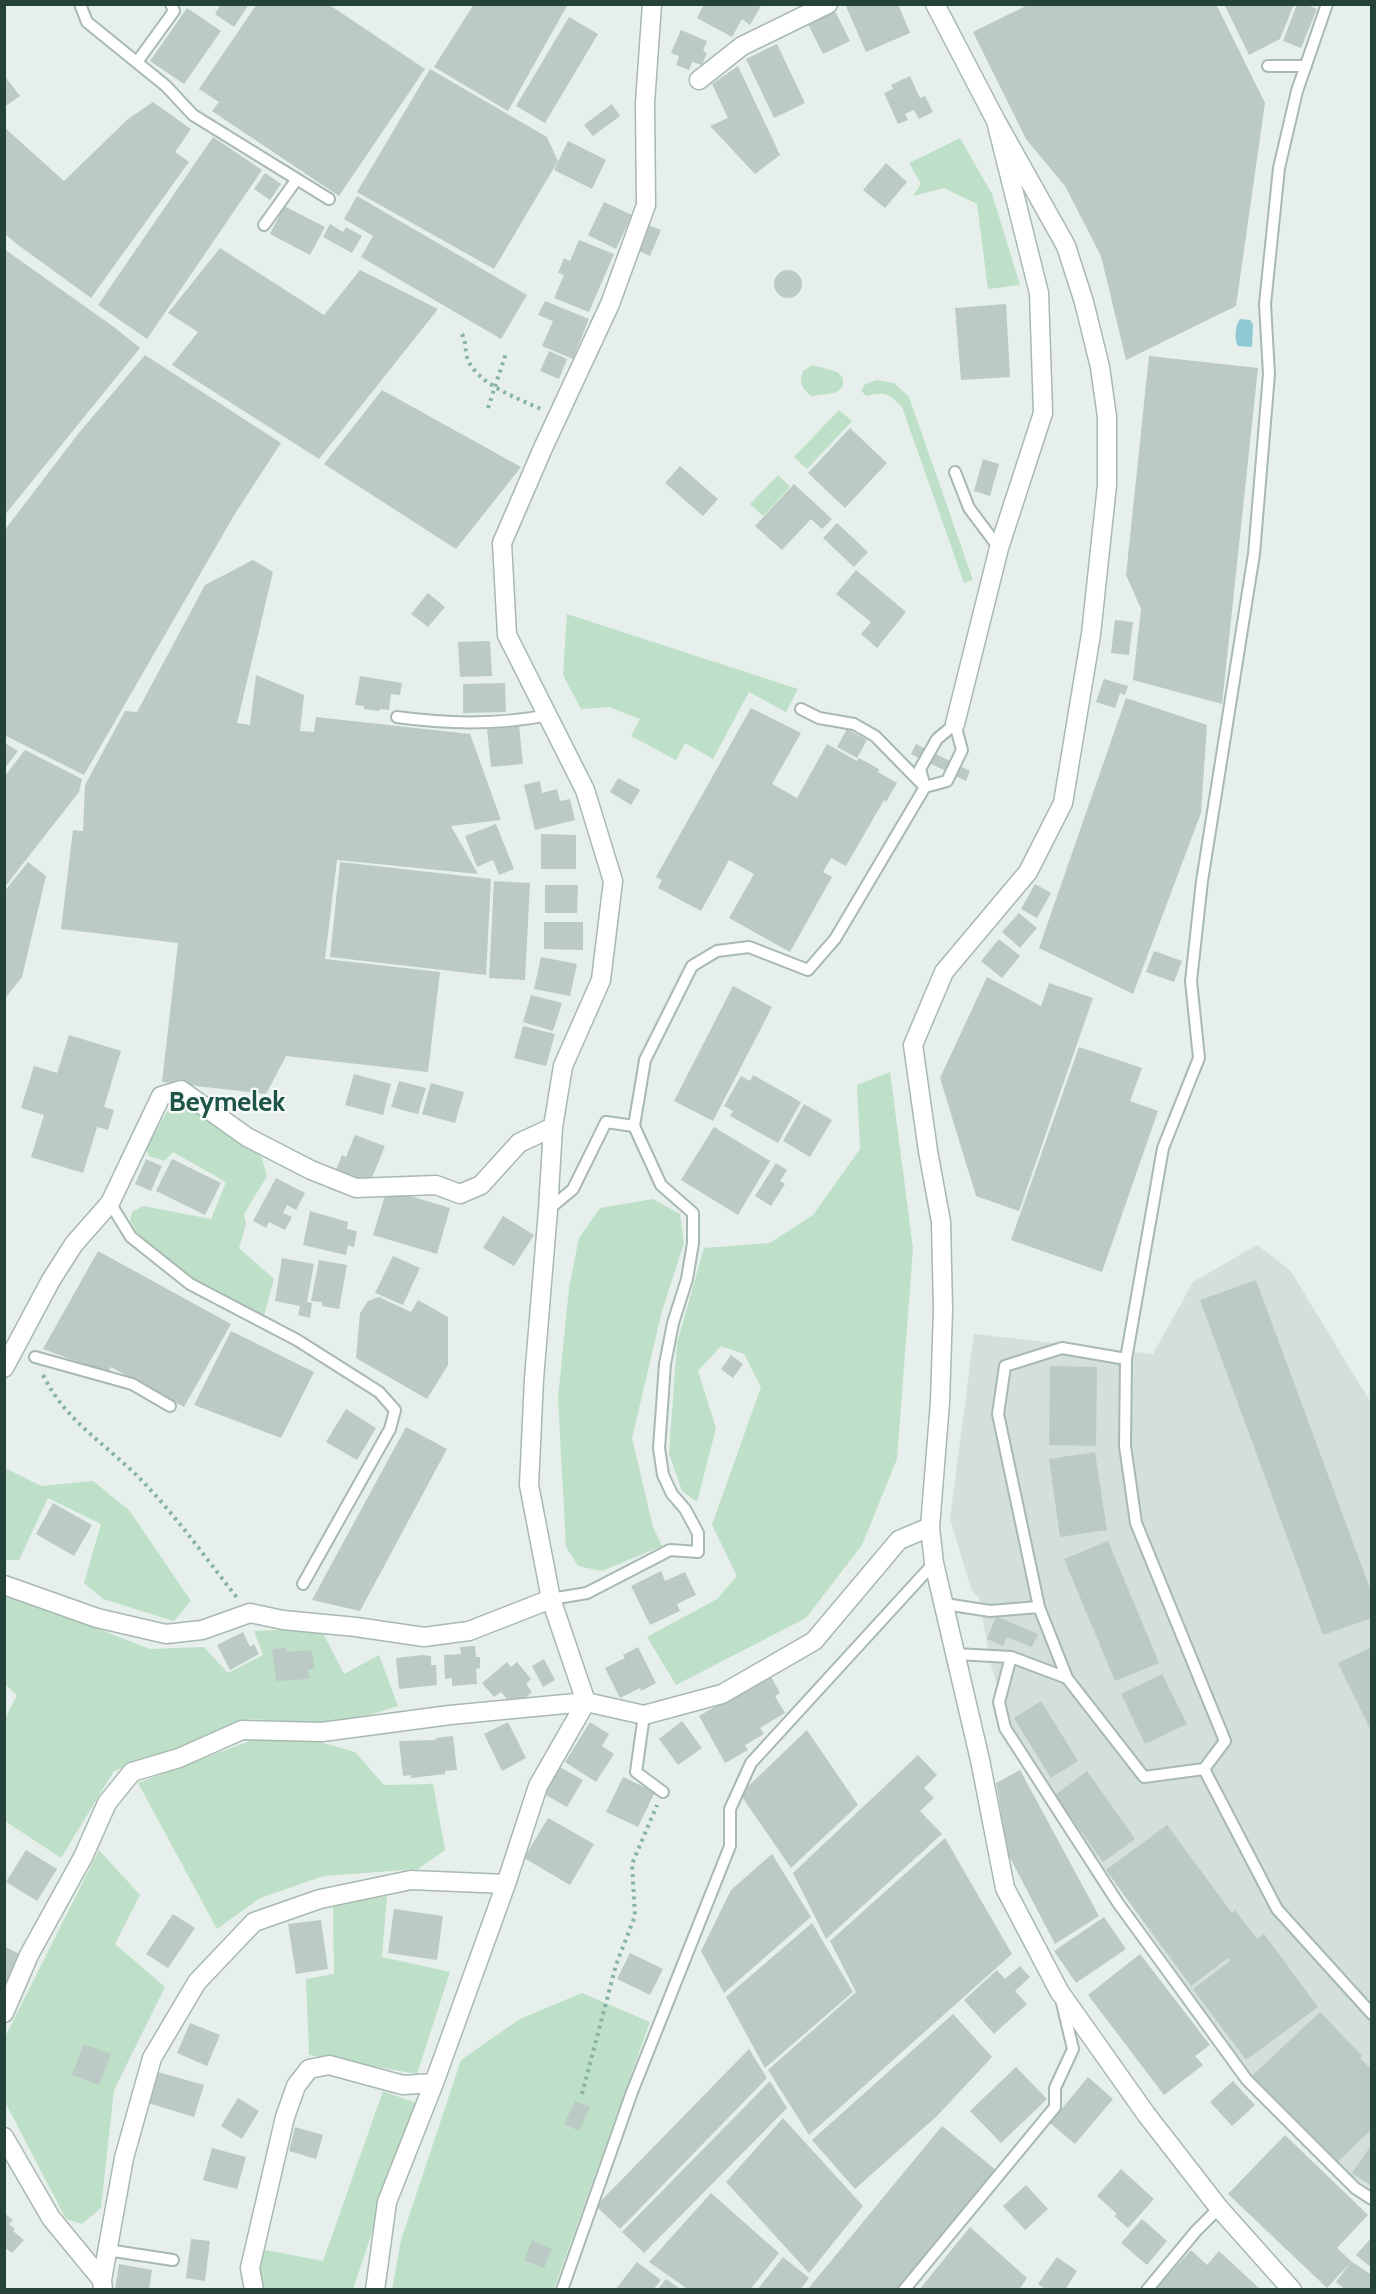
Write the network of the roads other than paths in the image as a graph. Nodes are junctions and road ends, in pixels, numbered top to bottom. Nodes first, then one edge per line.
1 (80, 4) edge
2 (171, 4) edge
3 (652, 4) edge
4 (935, 4) edge
5 (1327, 4) edge
6 (817, 7) edge
7 (137, 62) junction
8 (1268, 66) dead end
9 (1306, 66) junction
10 (699, 80) dead end
11 (996, 121) junction
12 (297, 179) junction
13 (329, 199) dead end
14 (264, 225) dead end
15 (955, 472) dead end
16 (999, 548) junction
17 (801, 709) dead end
18 (549, 715) junction
19 (397, 717) dead end
20 (955, 724) junction
21 (925, 787) junction
22 (634, 1126) junction
23 (553, 1127) junction
24 (110, 1203) junction
25 (548, 1210) junction
26 (35, 1357) road end
27 (1126, 1359) junction
28 (4, 1368) edge
29 (171, 1406) dead end
30 (930, 1527) junction
31 (934, 1563) junction
32 (303, 1584) dead end
33 (4, 1585) edge
34 (551, 1599) junction
35 (945, 1604) junction
36 (1039, 1607) junction
37 (955, 1654) junction
38 (1011, 1657) junction
39 (1067, 1678) junction
40 (586, 1702) junction
41 (644, 1715) junction
42 (1204, 1769) junction
43 (663, 1792) road end
44 (506, 1884) junction
45 (1059, 1991) junction
46 (4, 2013) edge
47 (1371, 2014) edge
48 (434, 2083) junction
49 (4, 2137) edge
50 (1371, 2199) edge
51 (1219, 2208) junction
52 (107, 2250) junction
53 (173, 2260) dead end
54 (102, 2285) edge
55 (254, 2289) edge
56 (375, 2289) edge
57 (562, 2289) edge
58 (904, 2289) edge
59 (1147, 2289) edge
60 (1292, 2289) edge

1 - 7 lane
2 - 7 lane
3 - 18 street
4 - 11 street
5 - 9 lane
6 - 10 street
7 - 12 lane
8 - 9 lane
9 - 27 lane
11 - 16 street
11 - 30 street
12 - 13 lane
12 - 14 lane
15 - 16 lane
16 - 20 street
17 - 21 lane
18 - 19 lane
18 - 23 street
20 - 21 lane
20 - 21 lane
21 - 22 lane
22 - 25 lane
22 - 34 lane
23 - 24 street
23 - 25 street
24 - 28 street
24 - 32 lane
25 - 34 street
26 - 29 lane
27 - 36 lane
27 - 42 lane
30 - 31 street
30 - 41 street
31 - 35 street
31 - 57 lane
33 - 34 street
34 - 40 street
35 - 36 lane
35 - 37 street
36 - 39 lane
37 - 38 lane
37 - 45 street
38 - 39 lane
38 - 50 lane
39 - 42 lane
40 - 41 street
40 - 44 street
40 - 46 street
41 - 43 lane
42 - 47 lane
44 - 48 street
44 - 52 street
45 - 51 street
45 - 58 lane
48 - 55 street
48 - 56 street
49 - 54 street
51 - 59 lane
51 - 60 street
52 - 53 lane
52 - 54 street

